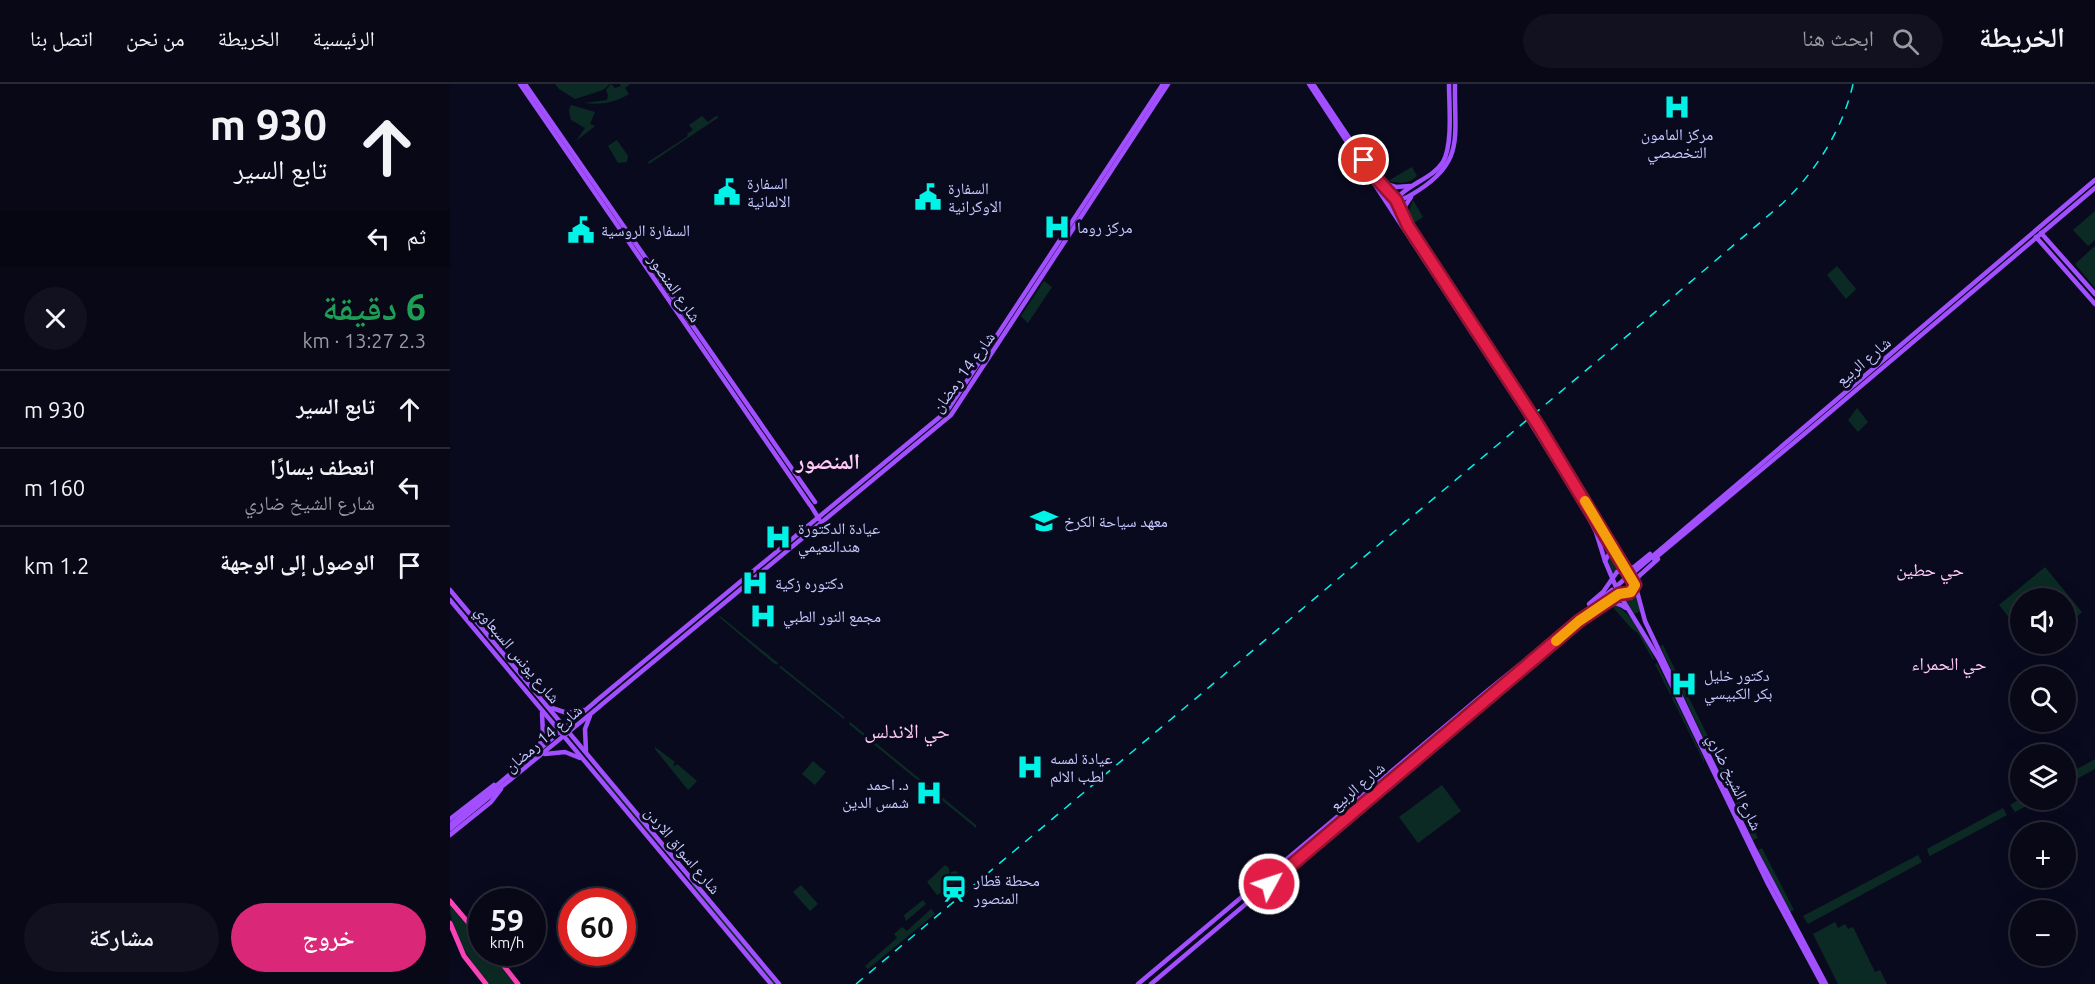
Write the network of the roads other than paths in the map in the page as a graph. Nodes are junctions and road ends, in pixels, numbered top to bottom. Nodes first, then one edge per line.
1 (520, 84) edge
2 (525, 84) edge
3 (1162, 84) edge
4 (1168, 84) edge
5 (1311, 84) edge
6 (1449, 84) edge
7 (1455, 84) edge
8 (2095, 180) edge
9 (1378, 181) junction
10 (1415, 185) junction
11 (1378, 188) junction
12 (2095, 188) edge
13 (1413, 194) junction
14 (1396, 200) junction
15 (1393, 213) junction
16 (1404, 219) junction
17 (2041, 233) junction
18 (2036, 237) junction
19 (2057, 250) junction
20 (2052, 255) junction
21 (2095, 294) edge
22 (2095, 304) edge
23 (813, 504) junction
24 (820, 514) junction
25 (824, 520) junction
26 (1609, 527) dead end
27 (1602, 531) junction
28 (1608, 541) junction
29 (1666, 547) junction
30 (1601, 549) junction
31 (1617, 554) junction
32 (1605, 561) junction
33 (1627, 569) junction
34 (1634, 573) dead end
35 (1628, 578) dead end
36 (1612, 579) junction
37 (1620, 584) dead end
38 (1635, 585) junction
39 (450, 590) edge
40 (1612, 591) dead end
41 (1619, 594) junction
42 (450, 600) edge
43 (1607, 602) junction
44 (1627, 608) junction
45 (1644, 617) junction
46 (1578, 619) junction
47 (1636, 620) junction
48 (598, 704) junction
49 (546, 706) junction
50 (541, 710) junction
51 (589, 711) junction
52 (1461, 713) junction
53 (1465, 718) junction
54 (564, 728) junction
55 (559, 732) junction
56 (568, 732) junction
57 (563, 737) junction
58 (540, 752) junction
59 (587, 754) junction
60 (581, 759) junction
61 (501, 785) junction
62 (487, 796) junction
63 (450, 819) edge
64 (450, 825) edge
65 (450, 829) edge
66 (450, 835) edge
67 (665, 852) junction
68 (1265, 879) junction
69 (1270, 884) junction
70 (1256, 886) junction
71 (1260, 891) junction
72 (450, 902) edge
73 (450, 923) edge
74 (468, 923) edge
75 (504, 966) edge
76 (486, 984) edge
77 (518, 984) edge
78 (771, 984) edge
79 (779, 984) edge
80 (1140, 984) edge
81 (1151, 984) edge
82 (1824, 984) edge

1 - 23 main road, شارع المنصور
2 - 23 main road, شارع المنصور
3 - 24 main road, شارع 14 رمضان
4 - 25 main road, شارع 14 رمضان
5 - 9 main road
5 - 11 main road
6 - 10 main road
7 - 13 main road
8 - 29 main road, شارع الربيع
9 - 10 main road
9 - 14 main road
10 - 14 main road
11 - 14 main road
11 - 15 main road
12 - 17 main road, شارع الربيع
13 - 14 main road
13 - 16 main road
14 - 15 main road
14 - 16 main road
15 - 30 main road
16 - 27 main road
17 - 18 main road, شارع الربيع
17 - 19 main road
18 - 20 main road
18 - 29 main road, شارع الربيع
19 - 20 main road
19 - 21 main road
20 - 22 main road
23 - 24 main road, شارع المنصور
24 - 25 main road, شارع المنصور
24 - 48 main road, شارع 14 رمضان
25 - 48 main road, شارع 14 رمضان
26 - 27 main road
27 - 28 main road
28 - 30 main road
28 - 31 main road
29 - 33 main road
29 - 34 main road, شارع الربيع
29 - 38 main road
30 - 32 main road
31 - 32 main road
31 - 33 main road
32 - 36 main road
33 - 36 main road
33 - 38 main road
35 - 37 main road
36 - 41 main road
36 - 46 main road
38 - 41 main road
38 - 45 main road, شارع الشيخ ضاري
39 - 49 main road, شارع يونس السبعاوي
40 - 46 main road, شارع الربيع
41 - 43 main road
41 - 44 main road, شارع الشيخ ضاري
42 - 50 main road, شارع يونس السبعاوي
43 - 44 main road
43 - 46 main road
44 - 47 main road, شارع الشيخ ضاري
45 - 47 main road
45 - 82 main road, شارع الشيخ ضاري
46 - 52 main road, شارع الربيع
46 - 53 main road, شارع الربيع
47 - 82 main road, شارع الشيخ ضاري
48 - 51 main road, شارع 14 رمضان
49 - 51 main road
49 - 54 main road, شارع يونس السبعاوي
50 - 55 main road, شارع يونس السبعاوي
50 - 58 main road
51 - 54 main road, شارع 14 رمضان
51 - 56 main road, شارع 14 رمضان
51 - 59 main road
52 - 53 main road
52 - 68 main road, شارع الربيع
53 - 69 main road, شارع الربيع
54 - 55 main road, شارع 14 رمضان
54 - 56 main road, شارع يونس السبعاوي
55 - 57 main road, شارع يونس السبعاوي
55 - 58 main road, شارع 14 رمضان
56 - 57 main road, شارع 14 رمضان
56 - 59 main road, شارع اسواق الاردن
57 - 58 main road, شارع 14 رمضان
57 - 60 main road, شارع اسواق الاردن
58 - 60 main road
58 - 61 main road, شارع 14 رمضان
59 - 67 main road, شارع اسواق الاردن
60 - 67 main road, شارع اسواق الاردن
61 - 62 main road, شارع 14 رمضان
61 - 63 main road, شارع 14 رمضان
61 - 66 main road, شارع 14 رمضان
62 - 64 main road
62 - 65 main road
67 - 78 main road, شارع اسواق الاردن
67 - 79 main road, شارع اسواق الاردن
68 - 69 main road
68 - 70 main road, شارع الربيع
69 - 71 main road, شارع الربيع
70 - 71 main road
70 - 80 main road, شارع الربيع
71 - 81 main road, شارع الربيع
72 - 74 highway
73 - 76 highway
75 - 77 highway

